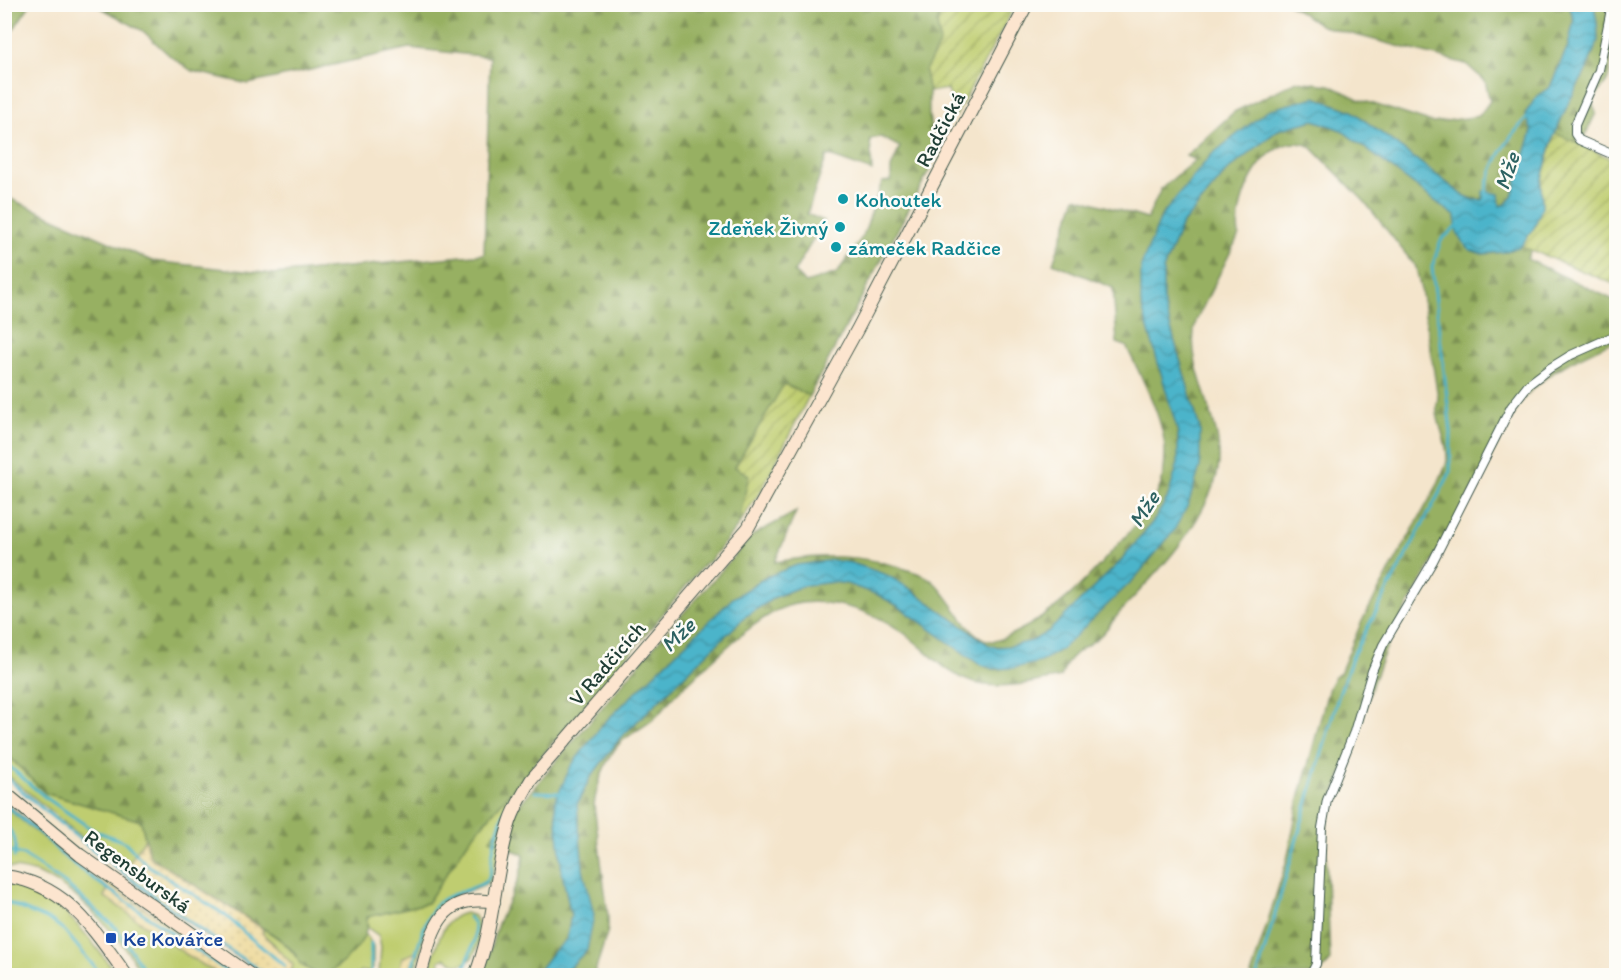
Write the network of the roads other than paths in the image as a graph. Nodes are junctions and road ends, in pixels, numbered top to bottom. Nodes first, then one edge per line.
1 (1028, 4) edge
2 (1612, 4) edge
3 (1617, 156) edge
4 (1617, 335) edge
5 (820, 398) joint
6 (4, 792) edge
7 (4, 876) edge
8 (494, 902) junction
9 (127, 975) edge
10 (252, 975) edge
11 (420, 975) edge
12 (475, 975) edge
13 (1310, 975) edge

1 - 5 street, Radčická
2 - 3 street
4 - 13 street
5 - 8 street, V Radčicích
6 - 10 street, Regensburská
7 - 9 street
8 - 11 street
8 - 12 street, V Radčicích

